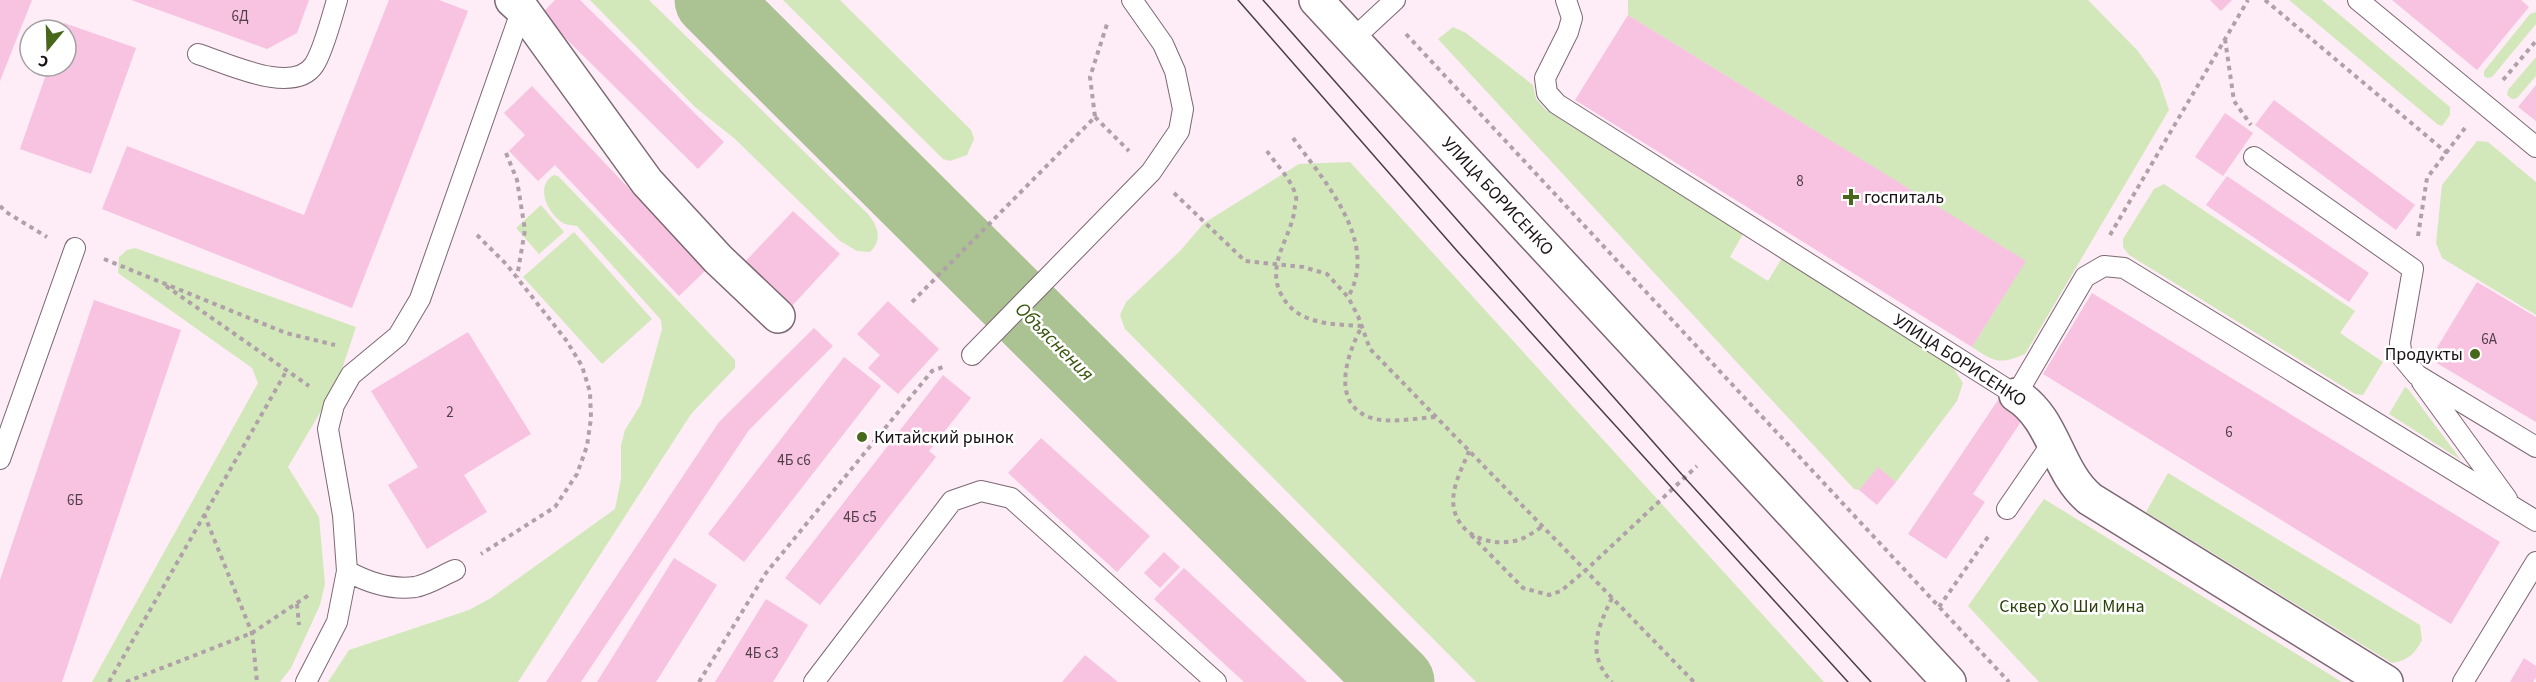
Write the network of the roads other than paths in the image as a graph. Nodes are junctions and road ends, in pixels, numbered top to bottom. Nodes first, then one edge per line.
1 (337, 0) edge
2 (1132, 0) edge
3 (1316, 0) edge
4 (1566, 0) edge
5 (2358, 0) edge
6 (517, 5) edge
7 (1390, 5) edge
8 (1353, 39) junction
9 (198, 54) dead end
10 (2536, 147) edge
11 (2254, 157) road end
12 (75, 248) road end
13 (778, 316) dead end
14 (972, 355) road end
15 (2416, 375) junction
16 (2016, 394) junction
17 (2053, 442) junction
18 (2536, 447) edge
19 (0, 459) edge
20 (2512, 507) junction
21 (2007, 509) dead end
22 (2536, 521) edge
23 (2536, 562) edge
24 (455, 570) road end
25 (347, 571) junction
26 (306, 682) edge
27 (814, 682) edge
28 (1216, 682) edge
29 (1949, 682) edge
30 (2386, 682) edge
31 (2463, 682) edge

1 - 9 lane
2 - 14 lane
3 - 8 main road, УЛИЦА БОРИСЕНКО
4 - 16 lane, УЛИЦА БОРИСЕНКО
5 - 10 lane
6 - 13 main road
6 - 25 lane
7 - 8 lane
8 - 29 main road, УЛИЦА БОРИСЕНКО
11 - 15 lane
12 - 19 lane
15 - 18 lane
15 - 20 lane
16 - 17 main road, УЛИЦА БОРИСЕНКО
16 - 20 lane
17 - 21 lane
17 - 30 main road, УЛИЦА БОРИСЕНКО
20 - 22 lane
23 - 31 lane
24 - 25 lane
25 - 26 lane
27 - 28 lane

